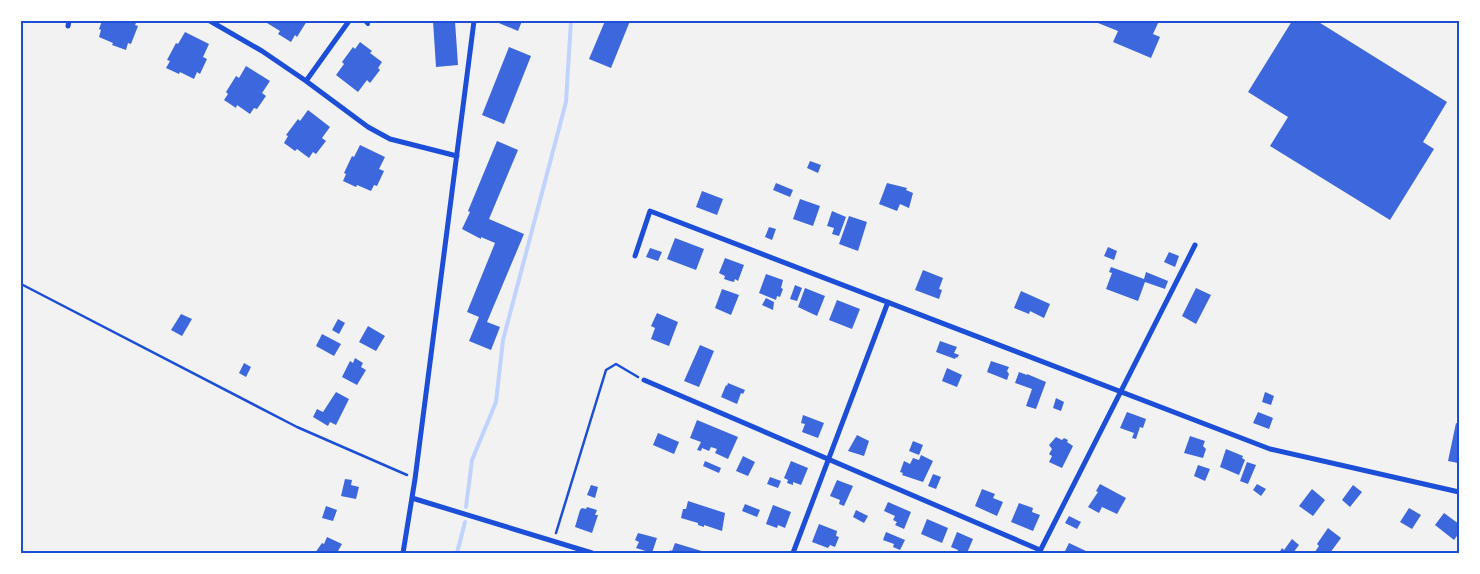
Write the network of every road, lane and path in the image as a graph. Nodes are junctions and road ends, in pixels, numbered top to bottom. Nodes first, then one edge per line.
1 (210, 21) edge
2 (349, 21) edge
3 (474, 21) edge
4 (306, 81) junction
5 (457, 156) junction
6 (1195, 245) dead end
7 (635, 256) dead end
8 (21, 284) edge
9 (888, 302) junction
10 (644, 380) joint
11 (1120, 391) junction
12 (828, 458) junction
13 (415, 478) junction
14 (1459, 492) edge
15 (412, 498) junction
16 (553, 541) junction
17 (1040, 551) edge
18 (403, 553) edge
19 (592, 553) edge
20 (792, 553) edge

1 - 4 street
2 - 4 street
3 - 5 street
4 - 5 street
5 - 13 street
6 - 11 street
7 - 9 street
8 - 13 path
9 - 11 street
9 - 12 street
10 - 12 street
10 - 16 path
11 - 14 street
11 - 17 street
12 - 17 street
12 - 20 street
13 - 15 street
15 - 16 street
15 - 18 street
16 - 19 street

